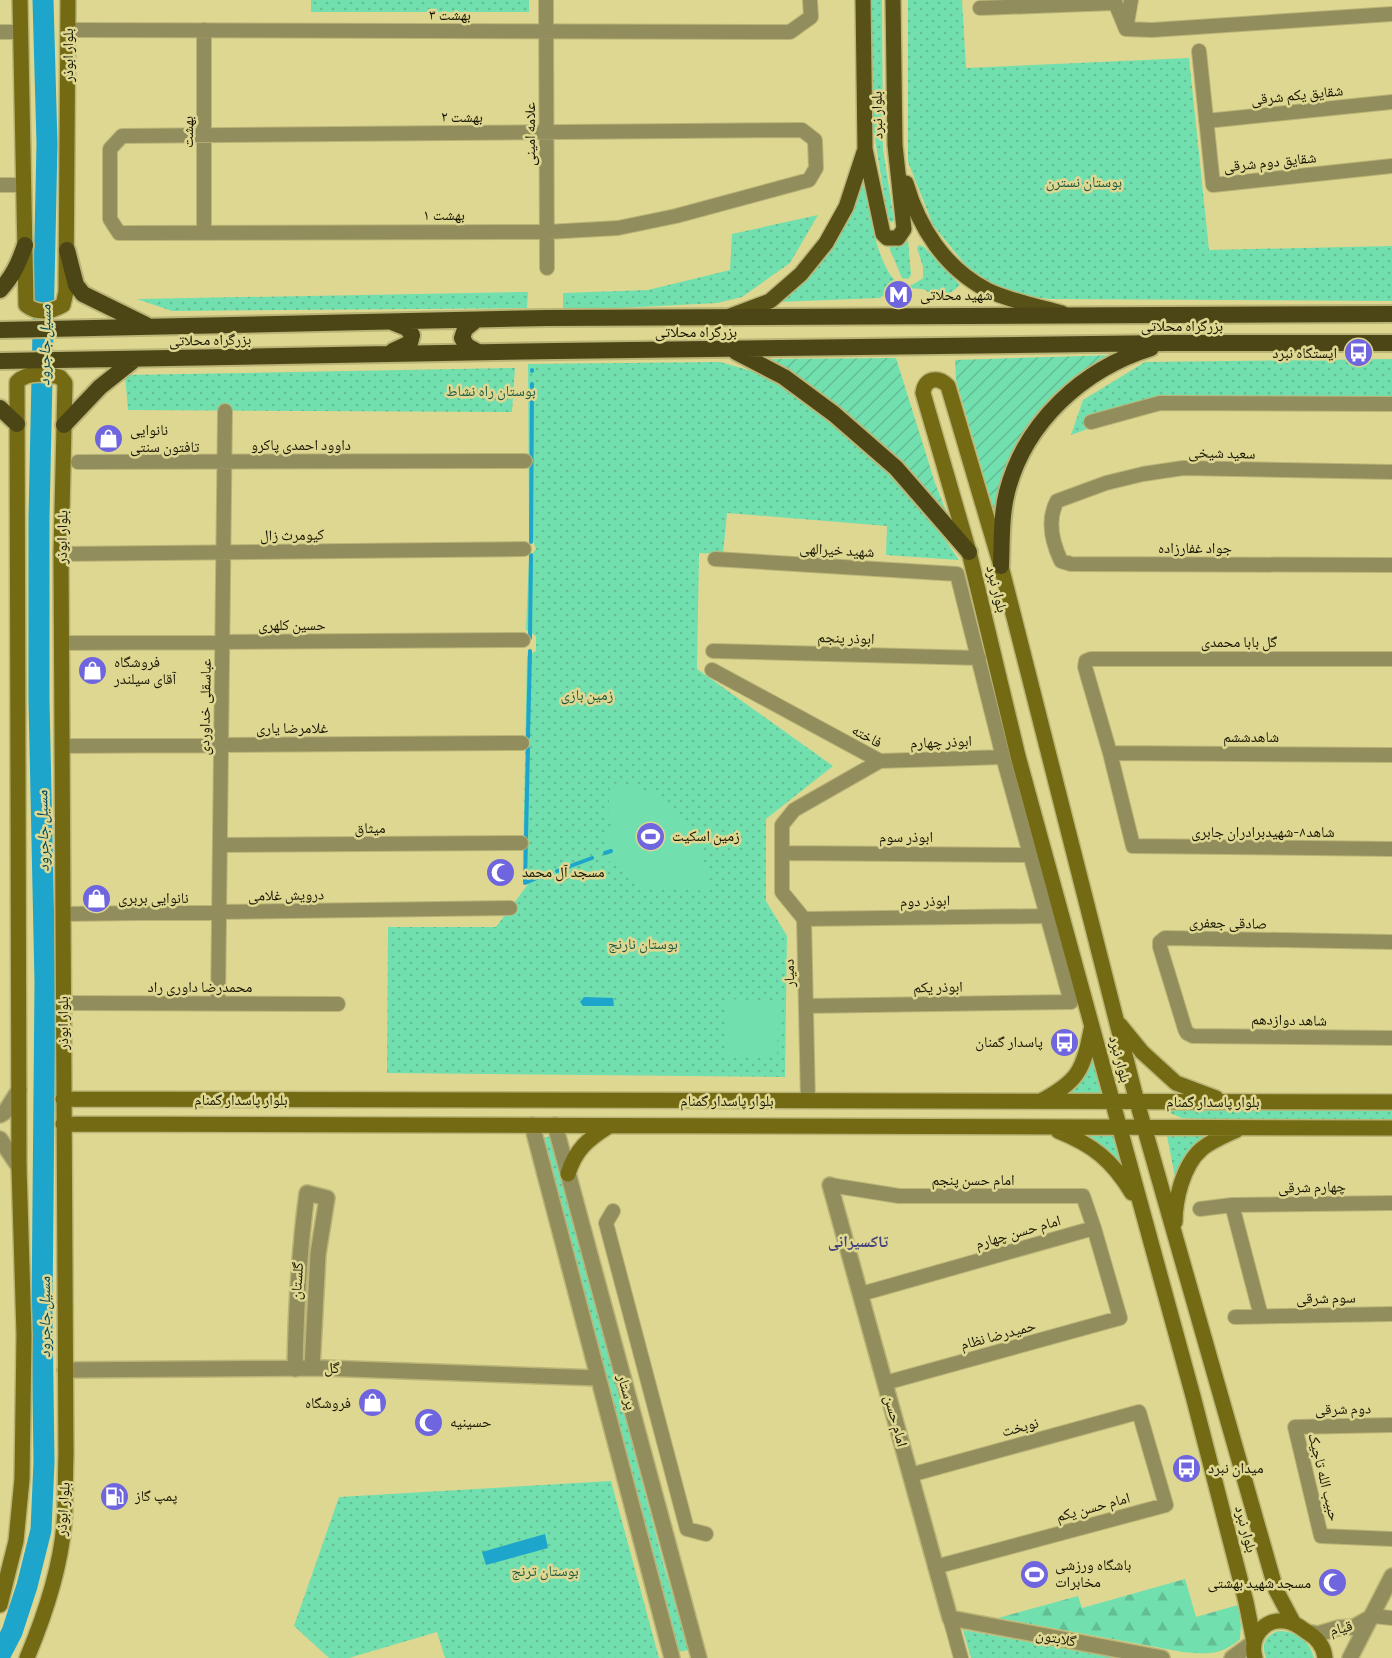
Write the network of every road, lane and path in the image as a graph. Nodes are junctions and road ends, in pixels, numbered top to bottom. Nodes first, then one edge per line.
1 (20, 0) edge
2 (68, 0) edge
3 (546, 0) edge
4 (810, 0) edge
5 (862, 0) edge
6 (893, 0) edge
7 (1131, 0) edge
8 (1114, 2) edge
9 (980, 8) dead end
10 (1392, 14) edge
11 (1126, 29) junction
12 (68, 30) junction
13 (204, 30) junction
14 (0, 32) edge
15 (20, 32) junction
16 (546, 32) junction
17 (1199, 51) dead end
18 (1392, 102) edge
19 (1206, 121) junction
20 (802, 130) joint
21 (546, 133) junction
22 (122, 136) joint
23 (204, 136) junction
24 (895, 145) junction
25 (865, 149) junction
26 (1392, 166) edge
27 (0, 185) edge
28 (24, 185) junction
29 (547, 232) junction
30 (204, 233) junction
31 (25, 244) junction
32 (67, 250) junction
33 (547, 268) dead end
34 (0, 290) edge
35 (1068, 314) junction
36 (1392, 314) edge
37 (727, 317) junction
38 (476, 320) junction
39 (391, 321) junction
40 (150, 327) junction
41 (0, 330) edge
42 (1168, 343) junction
43 (1392, 343) edge
44 (732, 350) junction
45 (478, 352) junction
46 (389, 353) junction
47 (134, 360) junction
48 (0, 361) edge
49 (32, 368) junction
50 (55, 373) junction
51 (1392, 404) edge
52 (0, 408) edge
53 (225, 411) dead end
54 (1091, 422) dead end
55 (17, 424) junction
56 (63, 425) junction
57 (525, 461) dead end
58 (78, 462) dead end
59 (225, 462) junction
60 (1392, 472) edge
61 (976, 478) junction
62 (950, 486) junction
63 (1057, 501) joint
64 (524, 549) dead end
65 (224, 552) junction
66 (969, 552) junction
67 (61, 554) junction
68 (716, 559) dead end
69 (1392, 565) edge
70 (1000, 566) junction
71 (523, 640) dead end
72 (223, 642) junction
73 (61, 643) junction
74 (713, 651) dead end
75 (978, 658) junction
76 (1392, 659) edge
77 (712, 670) dead end
78 (522, 743) dead end
79 (221, 745) junction
80 (62, 746) junction
81 (1110, 753) junction
82 (1392, 755) edge
83 (1003, 757) junction
84 (880, 761) junction
85 (521, 843) dead end
86 (220, 845) junction
87 (1392, 849) edge
88 (782, 853) junction
89 (1030, 855) junction
90 (510, 908) dead end
91 (219, 912) junction
92 (63, 914) junction
93 (1047, 916) junction
94 (804, 918) junction
95 (1392, 942) edge
96 (63, 1003) junction
97 (218, 1004) junction
98 (338, 1004) dead end
99 (806, 1006) junction
100 (1116, 1020) junction
101 (1092, 1024) junction
102 (1187, 1033) joint
103 (1392, 1038) edge
104 (19, 1090) junction
105 (63, 1099) junction
106 (808, 1101) junction
107 (1039, 1101) junction
108 (1113, 1102) junction
109 (1137, 1102) junction
110 (1226, 1102) junction
111 (1392, 1102) edge
112 (0, 1115) edge
113 (63, 1124) junction
114 (610, 1126) junction
115 (1050, 1127) junction
116 (1119, 1127) junction
117 (1144, 1127) junction
118 (1243, 1128) junction
119 (1392, 1128) edge
120 (556, 1130) junction
121 (534, 1133) junction
122 (0, 1139) edge
123 (19, 1167) junction
124 (568, 1174) junction
125 (830, 1185) joint
126 (1392, 1203) edge
127 (1232, 1205) junction
128 (1200, 1209) dead end
129 (613, 1211) dead end
130 (1142, 1211) junction
131 (1094, 1228) junction
132 (1175, 1237) junction
133 (861, 1294) junction
134 (1392, 1314) edge
135 (1261, 1316) junction
136 (1235, 1317) dead end
137 (312, 1368) junction
138 (295, 1369) junction
139 (65, 1370) junction
140 (598, 1378) junction
141 (885, 1383) junction
142 (1139, 1412) joint
143 (1392, 1425) edge
144 (1295, 1427) joint
145 (662, 1432) junction
146 (639, 1437) junction
147 (910, 1475) junction
148 (706, 1534) dead end
149 (1392, 1539) edge
150 (936, 1567) junction
151 (1392, 1576) edge
152 (0, 1605) edge
153 (1373, 1616) junction
154 (950, 1618) junction
155 (1392, 1618) edge
156 (1293, 1622) junction
157 (1308, 1632) junction
158 (1254, 1642) junction
159 (694, 1657) edge
160 (27, 1658) edge
161 (672, 1658) edge
162 (961, 1658) edge
163 (1162, 1658) edge
164 (1232, 1658) edge
165 (1255, 1658) edge
166 (1325, 1658) edge
167 (1350, 1658) edge

1 - 15 main road, بلوار ابوذر
2 - 12 main road, بلوار ابوذر
3 - 16 street, علامه امینی
4 - 16 street, بهشت ۳
5 - 25 main road, بلوار نبرد
6 - 24 main road, بلوار نبرد
7 - 11 street
8 - 9 street
8 - 11 street
10 - 11 street
12 - 13 street, بهشت ۳
12 - 32 main road, بلوار ابوذر
13 - 16 street, بهشت ۳
13 - 23 street, بهشت
14 - 15 street
15 - 28 main road, بلوار ابوذر
16 - 21 street, علامه امینی
17 - 19 street, شقایق دوم شرقی
18 - 19 street, شقایق یکم شرقی
19 - 26 street, شقایق دوم شرقی
20 - 21 street, بهشت ۲
20 - 29 street, بهشت ۱
21 - 23 street, بهشت ۲
21 - 29 street, علامه امینی
22 - 23 street, بهشت ۲
22 - 30 street, بهشت ۱
23 - 30 street, بهشت
24 - 25 main road, بلوار نبرد
24 - 35 main road
25 - 37 main road
27 - 28 street
28 - 31 main road, بلوار ابوذر
29 - 30 street, بهشت ۱
29 - 33 street, علامه امینی
31 - 32 main road, بلوار ابوذر
31 - 34 highway
32 - 40 highway
35 - 36 highway, بزرگراه محلاتی
35 - 37 highway, بزرگراه محلاتی
37 - 38 highway, بزرگراه محلاتی
38 - 39 highway, بزرگراه محلاتی
38 - 45 highway
39 - 40 highway, بزرگراه محلاتی
39 - 46 highway
40 - 41 highway, بزرگراه محلاتی
42 - 43 highway, بزرگراه محلاتی
42 - 44 highway, بزرگراه محلاتی
42 - 70 highway
44 - 45 highway, بزرگراه محلاتی
44 - 66 highway
45 - 46 highway, بزرگراه محلاتی
46 - 47 highway, بزرگراه محلاتی
47 - 50 highway, بزرگراه محلاتی
47 - 56 highway
48 - 49 highway, بزرگراه محلاتی
49 - 50 highway, بزرگراه محلاتی
49 - 55 main road
50 - 56 main road, بلوار ابوذر
51 - 54 street
52 - 55 highway
53 - 59 street, عباسقلی خداوردی
55 - 104 main road
56 - 67 main road, بلوار ابوذر
57 - 59 street, داوود احمدی پاکرو
58 - 59 street, داوود احمدی پاکرو
59 - 65 street, عباسقلی خداوردی
60 - 63 street, سعید شیخی
61 - 62 main road
61 - 62 main road, بلوار نبرد
61 - 70 main road, بلوار نبرد
62 - 66 main road, بلوار نبرد
63 - 69 street, جواد غفارزاده
64 - 65 street, کیومرث زال
65 - 67 street, کیومرث زال
65 - 72 street, عباسقلی خداوردی
66 - 101 main road, بلوار نبرد
67 - 73 main road, بلوار ابوذر
68 - 75 street, شهید خیرالهی
70 - 100 main road, بلوار نبرد
71 - 72 street, حسین کلهری
72 - 73 street, حسین کلهری
72 - 79 street, عباسقلی خداوردی
73 - 80 main road, بلوار ابوذر
74 - 75 street, ابوذر پنجم
75 - 83 street
76 - 81 street, گل بابا محمدی
77 - 84 street, فاخته
78 - 79 street, غلامرضا یاری
79 - 80 street, غلامرضا یاری
79 - 86 street, عباسقلی خداوردی
80 - 92 main road, بلوار ابوذر
81 - 82 street, شاهدششم
81 - 87 street, شاهد۸-شهیدبرادران جابری
83 - 84 street, ابوذر چهارم
83 - 89 street
84 - 88 street, فاخته
85 - 86 street, میثاق
86 - 91 street, عباسقلی خداوردی
88 - 89 street, ابوذر سوم
88 - 94 street
89 - 93 street
90 - 91 street, درویش غلامی
91 - 92 street, درویش غلامی
91 - 97 street, عباسقلی خداوردی
92 - 96 main road, بلوار ابوذر
93 - 94 street, ابوذر دوم
93 - 99 street, ابوذر یکم
94 - 99 street, دمیار
95 - 102 street, صادقی جعفری
96 - 97 street, محمدرضا داوری راد
96 - 105 main road, بلوار ابوذر
97 - 98 street, محمدرضا داوری راد
99 - 106 street, دمیار
100 - 109 main road, بلوار نبرد
100 - 110 main road
101 - 107 main road
101 - 108 main road, بلوار نبرد
102 - 103 street, شاهد دوازدهم
104 - 112 street
104 - 123 main road
105 - 106 main road, بلوار پاسدار گمنام
105 - 113 main road, بلوار ابوذر
106 - 107 main road, بلوار پاسدار گمنام
107 - 108 main road, بلوار پاسدار گمنام
108 - 109 main road, بلوار پاسدار گمنام
108 - 116 main road, بلوار نبرد
109 - 110 main road, بلوار پاسدار گمنام
109 - 117 main road, بلوار نبرد
110 - 111 main road, بلوار پاسدار گمنام
113 - 121 main road, بلوار پاسدار گمنام
113 - 139 main road, بلوار ابوذر
114 - 115 main road, بلوار پاسدار گمنام
114 - 120 main road, بلوار پاسدار گمنام
114 - 124 main road
115 - 116 main road, بلوار پاسدار گمنام
115 - 130 main road
116 - 117 main road, بلوار پاسدار گمنام
116 - 130 main road, بلوار نبرد
117 - 118 main road, بلوار پاسدار گمنام
117 - 132 main road, بلوار نبرد
118 - 119 main road, بلوار پاسدار گمنام
118 - 132 main road
120 - 121 main road, بلوار پاسدار گمنام
120 - 124 street, پرستار
121 - 140 street, پرستار
122 - 123 street
123 - 152 main road
124 - 146 street, پرستار
125 - 131 street, امام حسن پنجم
125 - 133 street, امام حسن
126 - 127 street, چهارم شرقی
127 - 128 street, چهارم شرقی
127 - 135 street
129 - 145 street
130 - 158 main road, بلوار نبرد
131 - 133 street, امام حسن چهارم
131 - 141 street, حمیدرضا نظام
132 - 156 main road, بلوار نبرد
133 - 141 street, امام حسن
134 - 135 street, سوم شرقی
135 - 136 street, سوم شرقی
137 - 138 street, گل
137 - 138 street, گلستان
137 - 140 street, گل
138 - 139 street, گل
139 - 160 main road, بلوار ابوذر
140 - 161 street, پرستار
141 - 147 street, امام حسن
142 - 147 street, نوبخت
142 - 150 street, امام حسن یکم
143 - 144 street, دوم شرقی
144 - 149 street, حبیب الله تاجیک
145 - 146 street
145 - 148 street
146 - 159 street, پرستار
147 - 150 street, امام حسن
150 - 154 street, امام حسن
151 - 153 street, قیام
153 - 155 street
153 - 157 street, قیام
153 - 167 street, قیام
154 - 162 street, امام حسن
154 - 163 street, گلابتون
156 - 157 main road
156 - 158 main road
157 - 166 main road
158 - 164 street
158 - 165 main road

